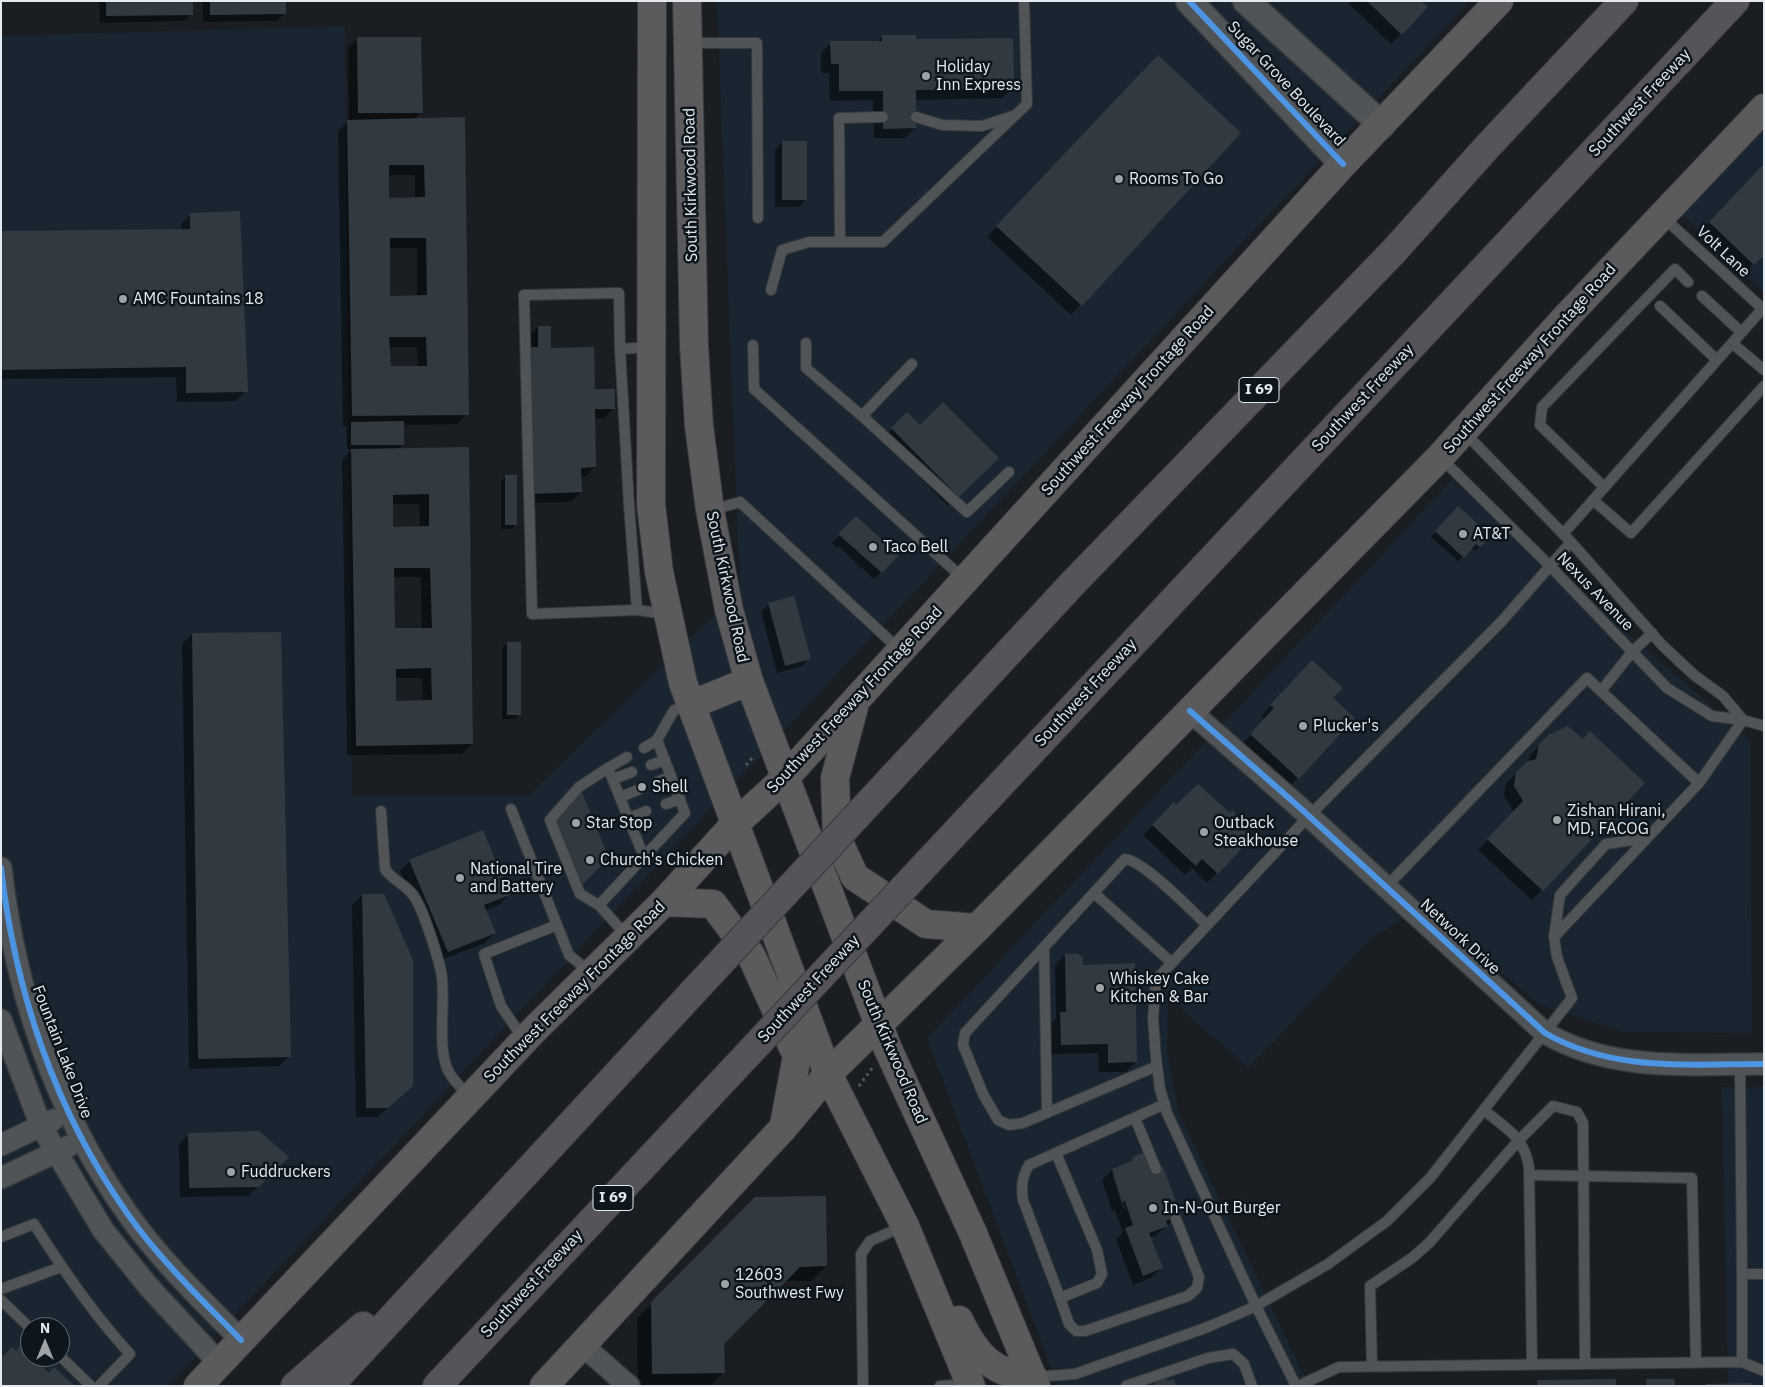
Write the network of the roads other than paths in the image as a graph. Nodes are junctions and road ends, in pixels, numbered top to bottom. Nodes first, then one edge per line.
1 (652, 1) edge
2 (687, 1) edge
3 (1024, 1) edge
4 (1189, 1) edge
5 (1246, 1) edge
6 (1499, 1) edge
7 (1624, 1) edge
8 (1735, 1) edge
9 (688, 43) junction
10 (1764, 108) edge
11 (1017, 114) junction
12 (883, 117) dead end
13 (916, 117) dead end
14 (1382, 125) junction
15 (1342, 164) junction
16 (1662, 216) junction
17 (758, 218) dead end
18 (840, 242) junction
19 (1688, 282) dead end
20 (771, 290) dead end
21 (1702, 296) dead end
22 (1660, 306) dead end
23 (1763, 308) edge
24 (1742, 332) junction
25 (1732, 342) junction
26 (806, 343) dead end
27 (753, 345) dead end
28 (652, 347) junction
29 (620, 349) junction
30 (1717, 360) junction
31 (912, 364) dead end
32 (1764, 370) edge
33 (1764, 386) edge
34 (862, 416) junction
35 (1464, 431) junction
36 (1440, 457) junction
37 (1009, 472) dead end
38 (1604, 487) junction
39 (1593, 500) junction
40 (710, 510) junction
41 (1563, 534) junction
42 (1571, 542) junction
43 (1550, 566) junction
44 (966, 581) junction
45 (637, 610) junction
46 (668, 614) junction
47 (1652, 633) junction
48 (902, 651) junction
49 (1632, 652) junction
50 (749, 682) junction
51 (1601, 691) junction
52 (855, 703) junction
53 (691, 705) junction
54 (1190, 711) junction
55 (1743, 720) junction
56 (1764, 726) edge
57 (657, 740) junction
58 (644, 748) dead end
59 (626, 758) dead end
60 (664, 760) junction
61 (651, 765) dead end
62 (608, 768) junction
63 (632, 772) dead end
64 (671, 776) junction
65 (786, 778) junction
66 (613, 779) junction
67 (657, 782) dead end
68 (1699, 783) junction
69 (638, 790) dead end
70 (620, 797) junction
71 (680, 799) junction
72 (666, 804) dead end
73 (510, 809) dead end
74 (381, 811) dead end
75 (646, 811) dead end
76 (1309, 816) junction
77 (629, 818) junction
78 (734, 825) junction
79 (1647, 838) junction
80 (644, 857) junction
81 (1, 868) edge
82 (1386, 887) junction
83 (1094, 893) junction
84 (664, 902) junction
85 (599, 905) junction
86 (1207, 925) junction
87 (557, 926) junction
88 (977, 928) junction
89 (627, 937) junction
90 (1554, 937) junction
91 (1044, 947) junction
92 (1172, 963) junction
93 (591, 972) junction
94 (1, 1020) edge
95 (878, 1026) junction
96 (1545, 1033) junction
97 (524, 1041) junction
98 (1740, 1064) junction
99 (1764, 1064) edge
100 (1157, 1066) junction
101 (828, 1074) junction
102 (470, 1098) junction
103 (1165, 1104) junction
104 (1485, 1111) junction
105 (67, 1113) junction
106 (1047, 1113) junction
107 (1135, 1118) junction
108 (41, 1126) junction
109 (784, 1127) junction
110 (82, 1139) junction
111 (1519, 1140) junction
112 (1, 1145) edge
113 (57, 1152) junction
114 (1056, 1153) junction
115 (1156, 1169) dead end
116 (1528, 1175) junction
117 (1583, 1176) junction
118 (1, 1178) edge
119 (1176, 1219) dead end
120 (905, 1226) junction
121 (475, 1228) junction
122 (1, 1237) edge
123 (61, 1267) junction
124 (1742, 1274) junction
125 (1764, 1274) edge
126 (931, 1287) junction
127 (1, 1289) edge
128 (1060, 1298) junction
129 (1, 1300) edge
130 (1256, 1306) junction
131 (20, 1318) edge
132 (240, 1340) junction
133 (582, 1345) junction
134 (1742, 1362) junction
135 (219, 1363) junction
136 (1696, 1363) junction
137 (1532, 1364) junction
138 (1585, 1364) junction
139 (70, 1366) edge
140 (1372, 1366) junction
141 (1764, 1371) edge
142 (1035, 1382) edge
143 (554, 1383) edge
144 (970, 1385) edge
145 (91, 1386) edge
146 (99, 1386) edge
147 (198, 1386) edge
148 (295, 1386) edge
149 (329, 1386) edge
150 (437, 1386) edge
151 (629, 1386) edge
152 (863, 1386) edge
153 (940, 1386) edge
154 (1004, 1386) edge
155 (1126, 1386) edge
156 (1252, 1386) edge
157 (1297, 1386) edge

1 - 28 main road
2 - 9 main road, South Kirkwood Road
3 - 11 lane
4 - 15 street, Sugar Grove Boulevard
5 - 14 street, Sugar Grove Boulevard
6 - 14 main road, Southwest Freeway Frontage Road
7 - 121 highway, I 69, bridge
8 - 150 highway, Southwest Freeway / I 69, bridge
9 - 17 lane
9 - 40 main road, South Kirkwood Road
10 - 16 main road, Southwest Freeway Frontage Road
11 - 13 lane
11 - 18 lane
12 - 18 lane
14 - 15 main road, Southwest Freeway Frontage Road
15 - 44 main road, Southwest Freeway Frontage Road
16 - 23 lane, Volt Lane
16 - 35 main road, Southwest Freeway Frontage Road
18 - 20 lane
19 - 38 lane
21 - 24 lane
22 - 30 lane
23 - 24 lane
24 - 25 lane
25 - 30 lane
25 - 32 lane
26 - 34 lane
27 - 44 lane
28 - 29 lane
28 - 46 main road
29 - 45 lane
29 - 45 lane
30 - 38 lane
31 - 34 lane
33 - 39 lane
34 - 37 lane
35 - 36 main road, Southwest Freeway Frontage Road
35 - 41 lane, Nexus Avenue
36 - 43 lane, Nexus Avenue
36 - 54 main road, Southwest Freeway Frontage Road
38 - 39 lane
39 - 41 lane
40 - 48 lane
40 - 50 main road, South Kirkwood Road
41 - 42 lane, Nexus Avenue
42 - 43 lane
42 - 47 lane, Nexus Avenue
43 - 49 lane, Nexus Avenue
43 - 76 lane
44 - 48 main road, Southwest Freeway Frontage Road
45 - 46 lane
46 - 53 main road
47 - 49 lane
47 - 55 lane, Nexus Avenue
48 - 52 main road, Southwest Freeway Frontage Road
49 - 51 lane
49 - 55 lane, Nexus Avenue
50 - 53 main road
50 - 65 main road, South Kirkwood Road
51 - 68 lane
51 - 82 lane
52 - 65 main road, Southwest Freeway Frontage Road
52 - 88 main road
53 - 57 lane
53 - 78 main road
54 - 76 street, Network Drive
54 - 88 main road, Southwest Freeway Frontage Road
55 - 56 lane, Nexus Avenue
55 - 68 lane
57 - 58 lane
57 - 60 lane
59 - 62 lane
60 - 61 lane
60 - 64 lane
62 - 66 lane
62 - 85 lane
63 - 66 lane
64 - 67 lane
64 - 71 lane
65 - 78 main road, Southwest Freeway Frontage Road
65 - 95 main road, South Kirkwood Road
66 - 70 lane
68 - 79 lane
69 - 70 lane
70 - 77 lane
71 - 72 lane
71 - 80 lane
73 - 87 lane
74 - 102 lane
75 - 77 lane
76 - 82 street, Network Drive
76 - 86 lane
77 - 80 lane
78 - 84 main road, Southwest Freeway Frontage Road
78 - 101 main road
79 - 90 lane
79 - 90 lane
80 - 85 lane
81 - 105 street, Fountain Lake Drive
82 - 96 street, Network Drive
83 - 86 lane
83 - 91 lane
83 - 92 lane
84 - 89 main road, Southwest Freeway Frontage Road
84 - 109 main road
85 - 89 lane
86 - 92 lane
87 - 93 lane
87 - 97 lane
88 - 95 main road, Southwest Freeway Frontage Road
89 - 93 main road, Southwest Freeway Frontage Road
90 - 96 lane
91 - 106 lane
91 - 106 lane
92 - 100 lane
93 - 97 main road, Southwest Freeway Frontage Road
94 - 108 street
95 - 101 main road, Southwest Freeway Frontage Road
95 - 142 main road, South Kirkwood Road
96 - 98 street, Network Drive
96 - 104 lane
97 - 102 main road, Southwest Freeway Frontage Road
98 - 99 street, Network Drive
98 - 124 lane
100 - 103 lane
100 - 106 lane
101 - 109 main road, Southwest Freeway Frontage Road
101 - 120 main road
102 - 132 main road, Southwest Freeway Frontage Road
103 - 107 lane
103 - 130 lane
104 - 111 lane
104 - 130 lane
105 - 108 street
105 - 110 street, Fountain Lake Drive
107 - 114 lane
107 - 115 lane
108 - 112 street
108 - 113 street
109 - 133 main road, Southwest Freeway Frontage Road
110 - 113 street
110 - 132 street, Fountain Lake Drive
111 - 116 lane
111 - 117 lane
111 - 140 lane
113 - 118 street
113 - 135 street
114 - 128 lane
114 - 128 lane
116 - 117 lane
116 - 137 lane
117 - 136 lane
117 - 138 lane
119 - 128 lane
120 - 126 main road
120 - 152 lane
121 - 148 highway
121 - 149 highway, I 69
122 - 123 lane
123 - 127 lane
123 - 146 lane
124 - 125 lane
124 - 134 lane
126 - 142 main road
126 - 144 main road
129 - 131 lane
130 - 142 lane
130 - 157 lane
132 - 135 main road, Southwest Freeway Frontage Road
133 - 143 main road, Southwest Freeway Frontage Road
133 - 151 street
134 - 136 lane
134 - 141 lane
135 - 147 main road, Southwest Freeway Frontage Road
136 - 138 lane
137 - 138 lane
137 - 140 lane
139 - 145 lane
140 - 157 lane
144 - 153 lane
144 - 154 main road
155 - 156 lane

